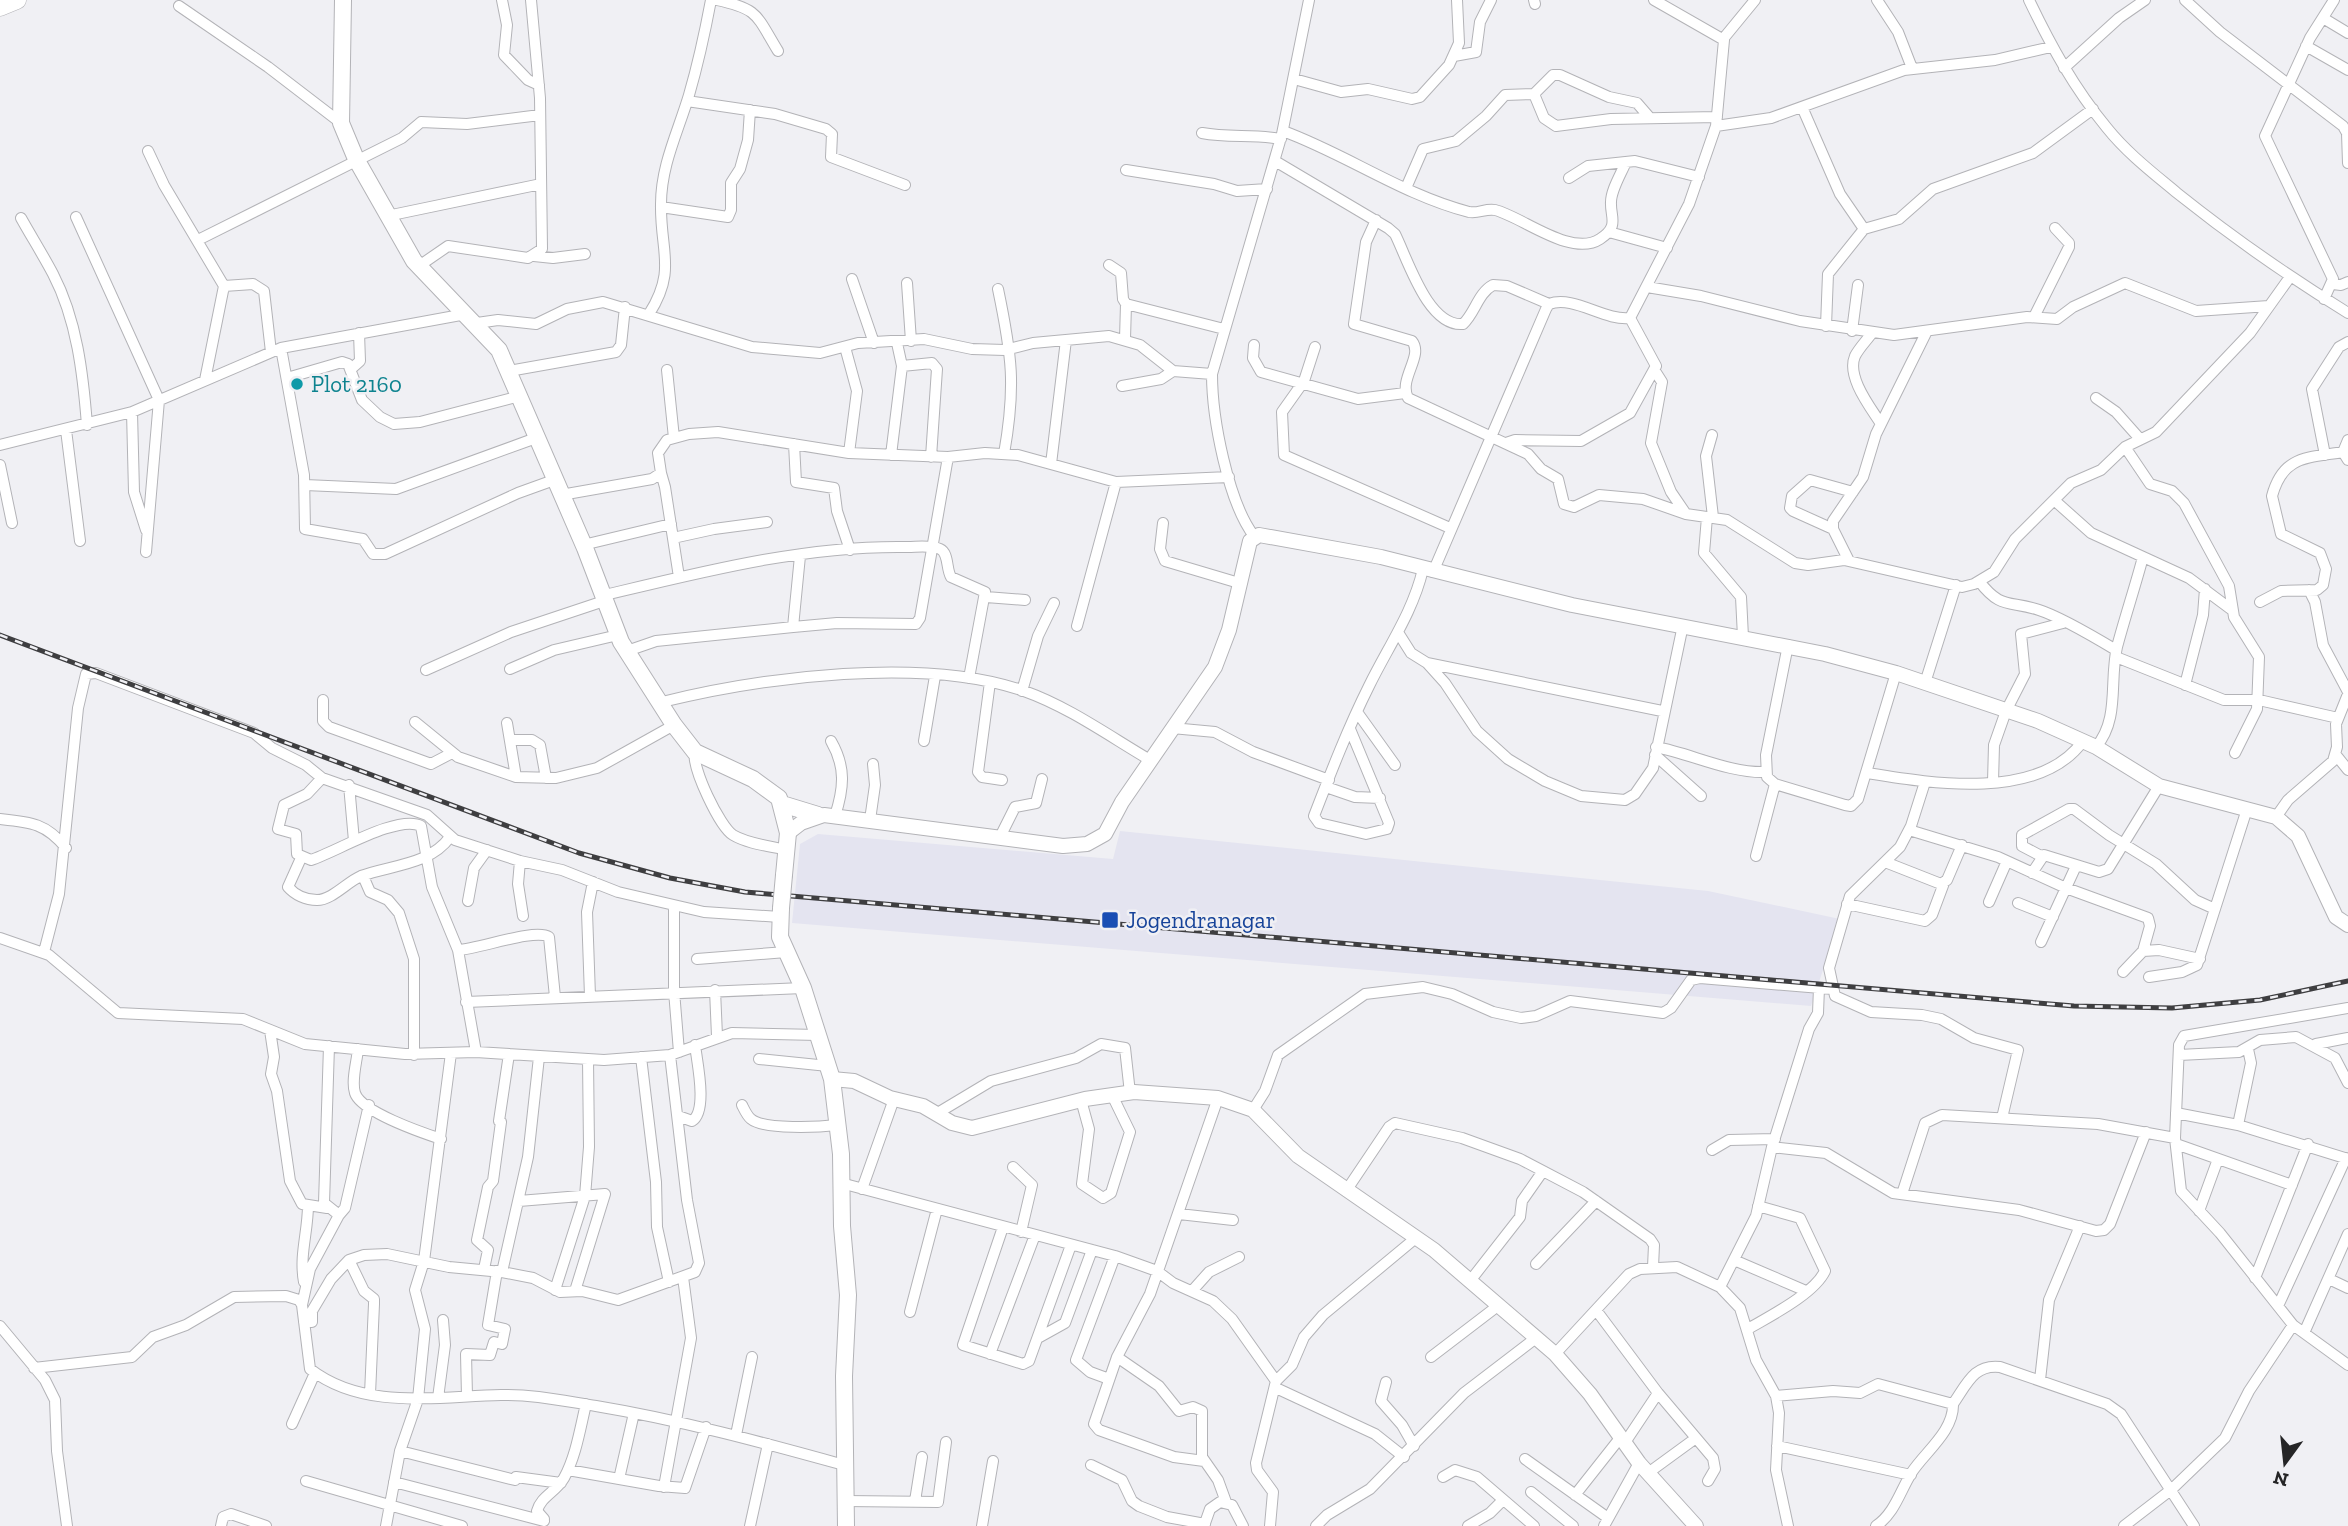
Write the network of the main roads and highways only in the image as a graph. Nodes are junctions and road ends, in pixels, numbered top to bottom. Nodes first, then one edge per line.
1 (17, 0) edge
2 (343, 0) edge
3 (0, 7) edge
4 (782, 804) junction
5 (818, 815) road end
6 (846, 1526) edge

1 - 3 highway
2 - 4 main road
4 - 5 main road
4 - 6 main road, bridge

